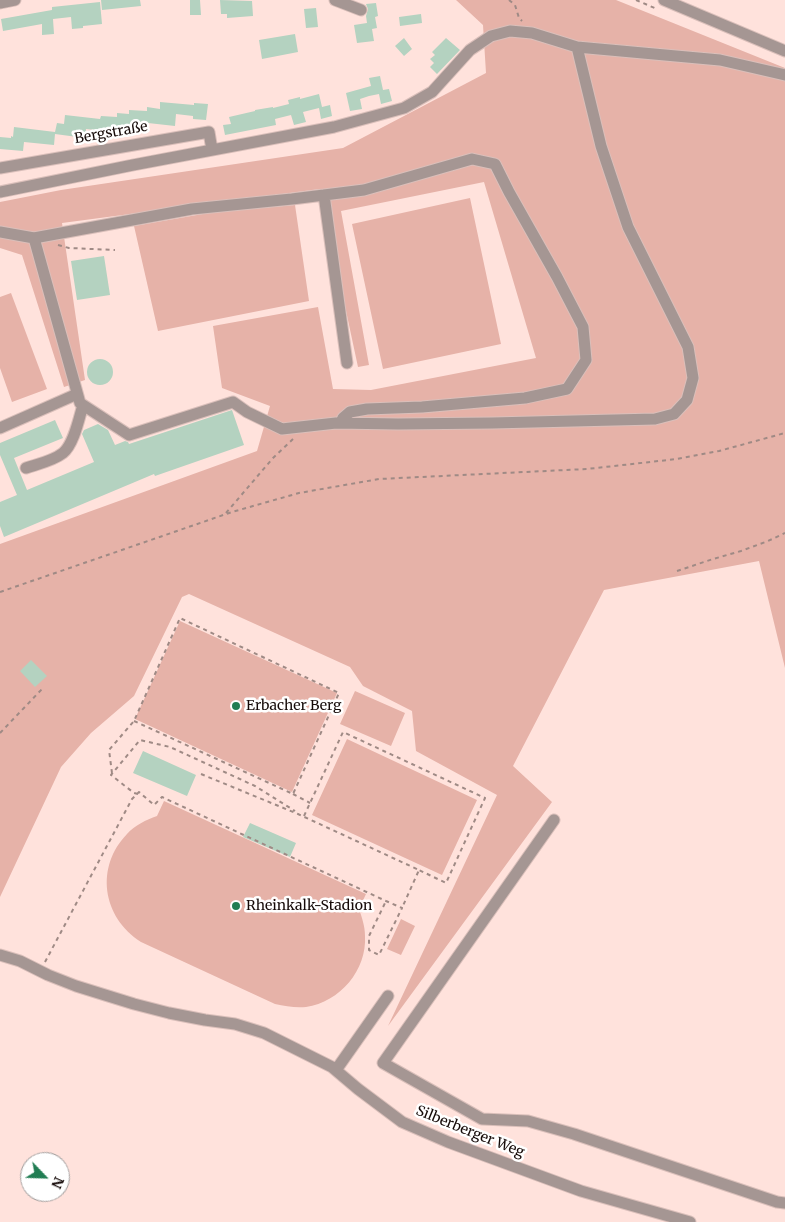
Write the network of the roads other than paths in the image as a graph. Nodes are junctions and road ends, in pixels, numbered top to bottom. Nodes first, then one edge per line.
1 (15, 0) edge
2 (335, 0) edge
3 (664, 0) edge
4 (0, 3) edge
5 (361, 10) dead end
6 (577, 47) junction
7 (785, 52) edge
8 (785, 75) edge
9 (212, 150) junction
10 (0, 168) edge
11 (0, 192) edge
12 (324, 195) junction
13 (0, 232) edge
14 (34, 238) junction
15 (347, 363) dead end
16 (77, 394) junction
17 (83, 405) junction
18 (346, 423) junction
19 (0, 428) edge
20 (26, 468) dead end
21 (554, 820) dead end
22 (0, 955) edge
23 (388, 996) dead end
24 (336, 1070) junction
25 (785, 1203) edge
26 (690, 1222) edge

1 - 4 street
2 - 5 street
3 - 7 street
6 - 8 street
6 - 9 street
6 - 18 street
9 - 10 street, Bergstraße
9 - 11 street
12 - 14 street
12 - 15 street
12 - 18 street
13 - 14 street
14 - 16 street
16 - 17 street
16 - 19 street
17 - 18 street
17 - 20 street
21 - 25 street
22 - 24 street, Silberberger Weg
23 - 24 street
24 - 26 street, Silberberger Weg

